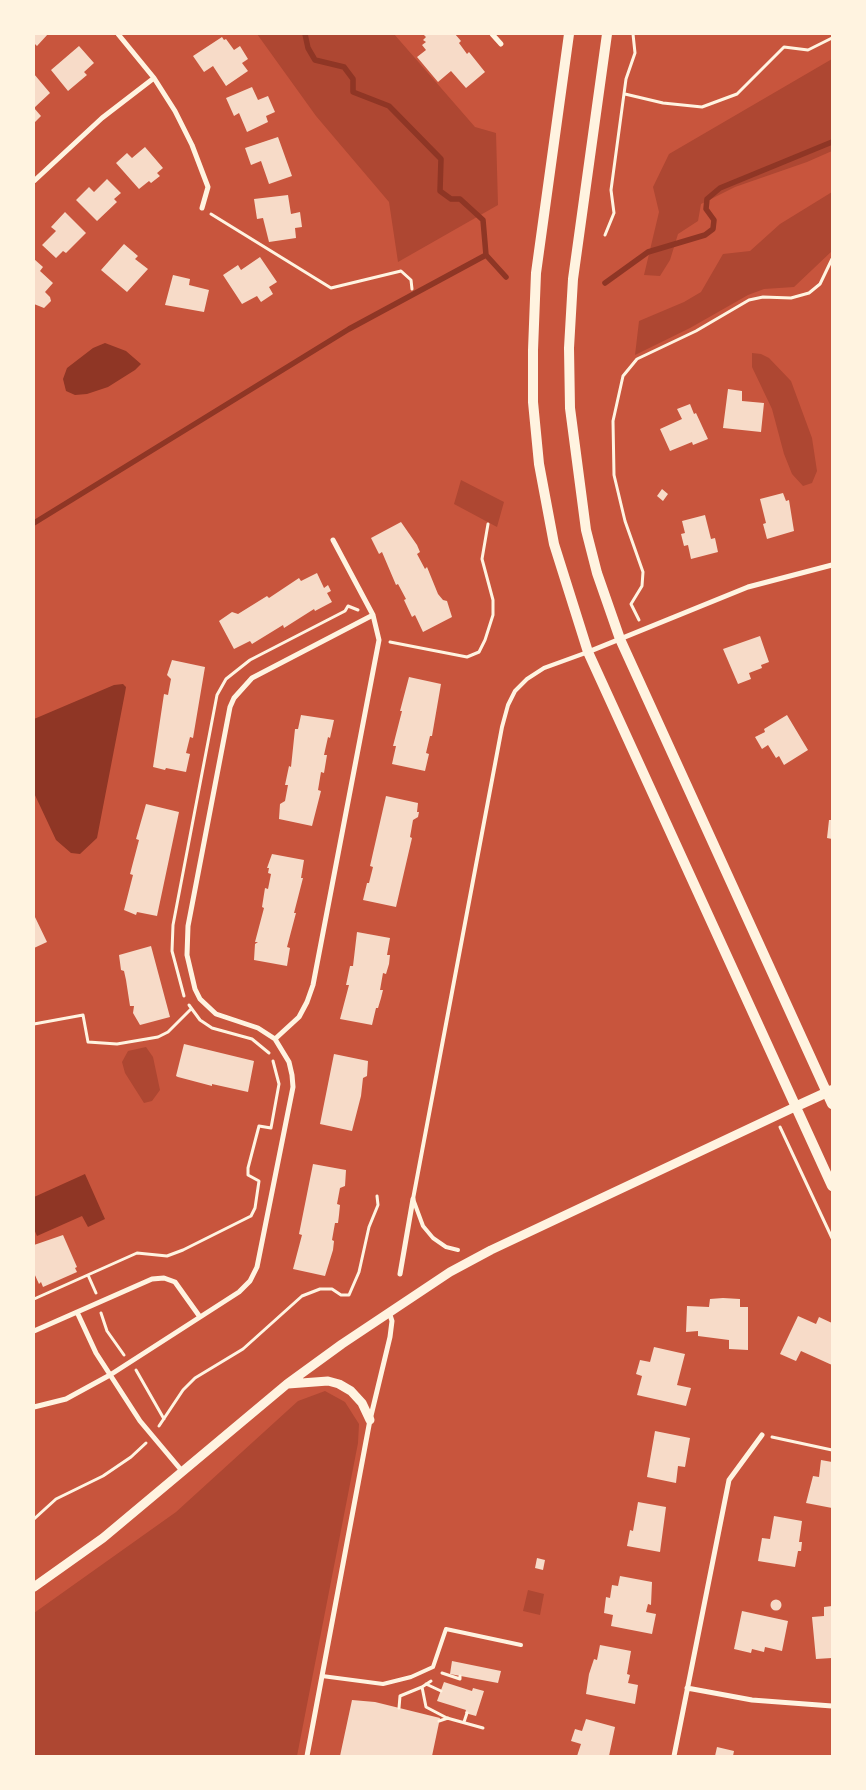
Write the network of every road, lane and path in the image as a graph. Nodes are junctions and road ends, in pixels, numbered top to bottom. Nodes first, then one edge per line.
1 (118, 34) edge
2 (492, 34) edge
3 (569, 34) edge
4 (607, 34) edge
5 (633, 34) edge
6 (832, 38) edge
7 (501, 44) dead end
8 (154, 78) junction
9 (625, 94) junction
10 (34, 181) edge
11 (202, 208) joint
12 (605, 235) dead end
13 (832, 260) edge
14 (412, 289) dead end
15 (488, 524) dead end
16 (333, 540) dead end
17 (832, 565) edge
18 (373, 616) junction
19 (643, 630) junction
20 (620, 639) junction
21 (379, 640) junction
22 (588, 652) junction
23 (191, 1008) junction
24 (34, 1024) edge
25 (275, 1039) junction
26 (830, 1091) edge
27 (832, 1104) edge
28 (797, 1106) junction
29 (775, 1117) junction
30 (832, 1186) edge
31 (377, 1196) dead end
32 (413, 1199) junction
33 (832, 1238) edge
34 (458, 1250) dead end
35 (400, 1274) dead end
36 (88, 1275) junction
37 (34, 1299) edge
38 (98, 1303) junction
39 (76, 1312) junction
40 (389, 1312) junction
41 (200, 1317) junction
42 (34, 1331) edge
43 (130, 1363) junction
44 (110, 1375) junction
45 (287, 1384) junction
46 (34, 1407) edge
47 (164, 1419) junction
48 (370, 1420) junction
49 (762, 1435) joint
50 (153, 1436) junction
51 (832, 1450) edge
52 (182, 1471) junction
53 (34, 1520) edge
54 (34, 1587) edge
55 (521, 1645) dead end
56 (322, 1676) junction
57 (460, 1676) dead end
58 (426, 1684) junction
59 (422, 1687) junction
60 (687, 1688) junction
61 (441, 1691) dead end
62 (832, 1706) edge
63 (398, 1708) dead end
64 (467, 1714) dead end
65 (449, 1718) junction
66 (439, 1721) dead end
67 (464, 1722) junction
68 (483, 1728) dead end
69 (307, 1756) edge
70 (674, 1756) edge

1 - 8 street
2 - 7 street
3 - 22 main road
4 - 20 main road
5 - 9 path
6 - 9 path
8 - 10 street
8 - 11 street
9 - 12 path
11 - 14 path
13 - 19 path
15 - 21 path
16 - 18 street
17 - 19 street
18 - 21 street
18 - 23 path
18 - 25 street
19 - 20 street
20 - 22 street
20 - 26 main road
21 - 25 street
22 - 28 main road
22 - 32 lane
23 - 24 path
23 - 36 path
25 - 41 street
26 - 27 main road
26 - 28 main road
28 - 29 street
28 - 30 main road
29 - 33 path
29 - 40 street
31 - 47 path
32 - 34 lane
32 - 35 street
36 - 37 path
36 - 38 path
38 - 39 street
38 - 41 street
38 - 43 path
39 - 42 street
39 - 44 street
40 - 45 street
40 - 48 street
41 - 43 street
43 - 44 street
43 - 47 path
44 - 46 street
44 - 50 street
45 - 48 street
45 - 52 street
47 - 50 path
48 - 56 street
49 - 51 path
49 - 60 street
50 - 52 street
50 - 53 path
52 - 54 street
55 - 56 lane
56 - 69 street
57 - 58 path
58 - 59 path
58 - 61 path
59 - 63 path
59 - 65 path
60 - 62 street
60 - 70 street
64 - 67 path
65 - 66 path
65 - 67 path
67 - 68 path

